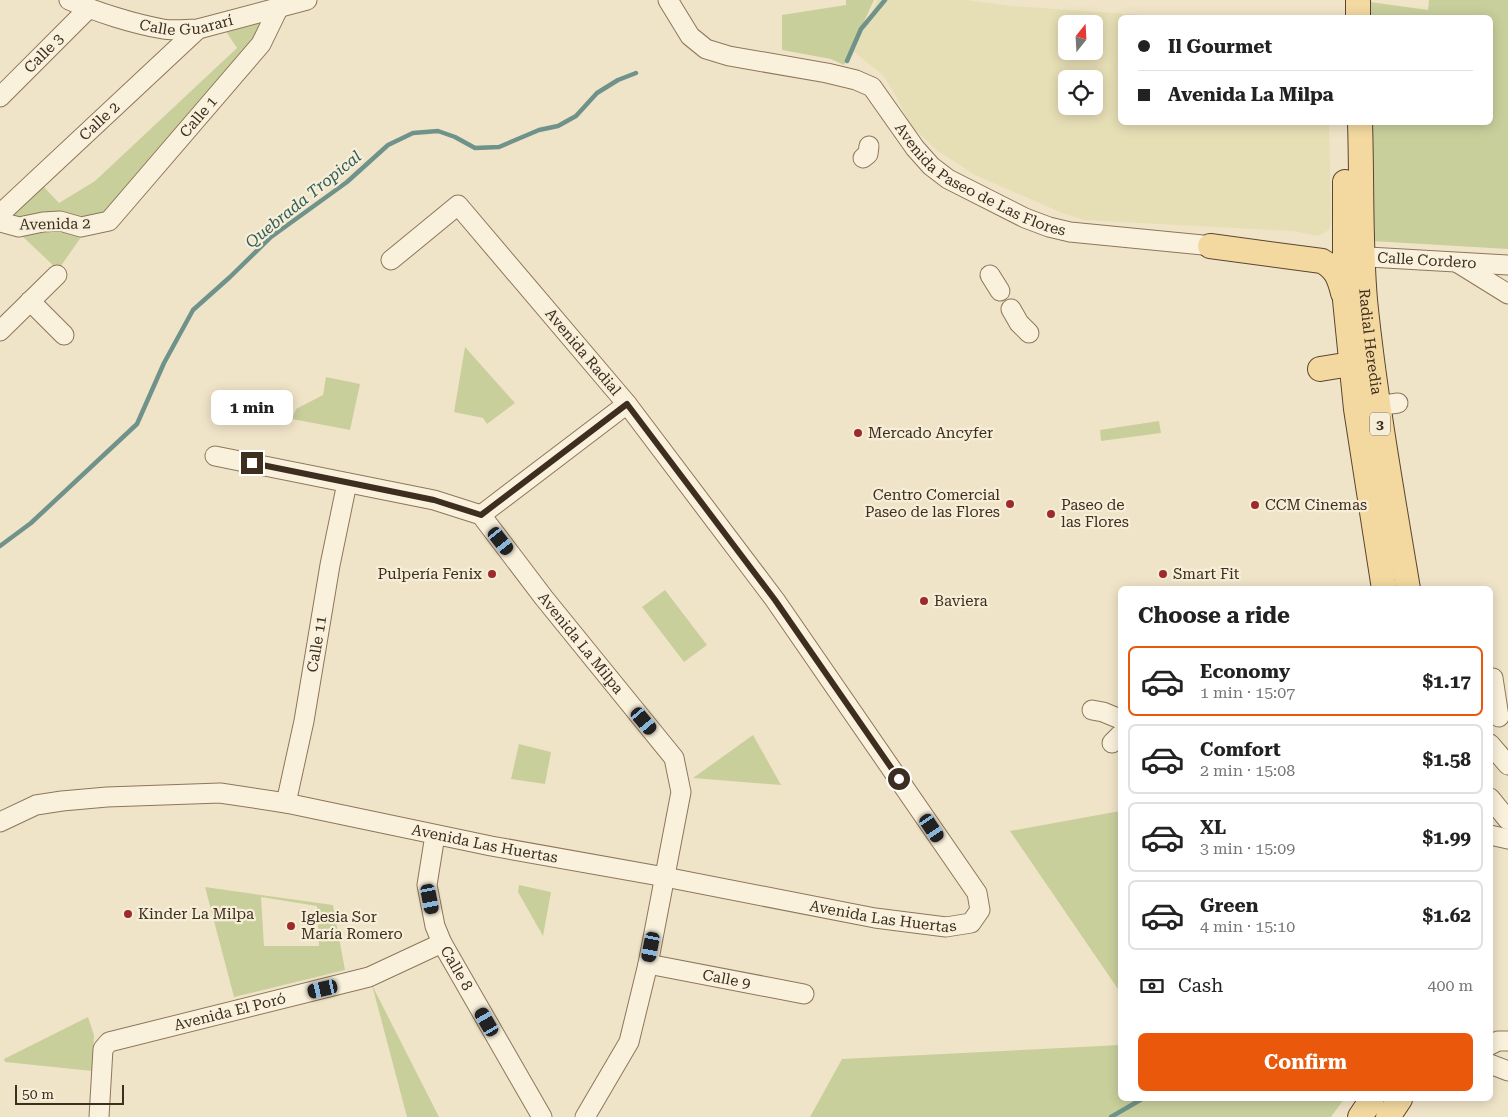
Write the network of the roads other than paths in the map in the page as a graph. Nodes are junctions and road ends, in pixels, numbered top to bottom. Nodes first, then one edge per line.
1 (69, 0) edge
2 (307, 0) edge
3 (668, 0) edge
4 (1344, 0) edge
5 (1358, 0) edge
6 (88, 8) junction
7 (278, 8) junction
8 (1344, 15) edge
9 (1358, 15) edge
10 (198, 29) junction
11 (0, 97) edge
12 (1344, 125) edge
13 (1360, 125) edge
14 (0, 214) edge
15 (109, 221) joint
16 (0, 222) edge
17 (1210, 246) junction
18 (1354, 256) junction
19 (391, 260) dead end
20 (1457, 262) junction
21 (1508, 265) edge
22 (58, 275) dead end
23 (1508, 294) edge
24 (1345, 300) junction
25 (30, 301) junction
26 (1011, 309) dead end
27 (0, 331) edge
28 (1029, 333) dead end
29 (64, 335) dead end
30 (1357, 365) junction
31 (627, 404) junction
32 (215, 456) dead end
33 (347, 483) junction
34 (481, 515) junction
35 (1391, 585) edge
36 (1493, 686) edge
37 (1092, 710) dead end
38 (1118, 718) edge
39 (1499, 719) edge
40 (1493, 748) edge
41 (1508, 765) edge
42 (1493, 802) edge
43 (286, 803) junction
44 (1508, 820) edge
45 (0, 822) edge
46 (435, 834) junction
47 (1493, 836) edge
48 (1508, 839) edge
49 (666, 877) junction
50 (971, 923) joint
51 (442, 943) junction
52 (648, 964) junction
53 (804, 994) dead end
54 (1508, 1041) edge
55 (1493, 1044) edge
56 (1493, 1065) edge
57 (1508, 1071) edge
58 (1371, 1101) edge
59 (1399, 1101) edge
60 (1403, 1101) edge
61 (99, 1117) edge
62 (542, 1117) edge
63 (585, 1117) edge
64 (1360, 1117) edge
65 (1388, 1117) edge
66 (1399, 1117) edge

1 - 6 street, Calle Guararí
2 - 7 street, Calle Guararí
3 - 17 street, Avenida Paseo de Las Flores
4 - 8 main road
5 - 9 main road
6 - 10 street, Calle Guararí
6 - 11 street, Calle 3
7 - 10 street, Calle Guararí
7 - 15 street, Calle 1
10 - 14 street, Calle 2
12 - 18 main road, Radial Heredia / 3
13 - 18 main road, Radial Heredia / 3
15 - 16 street, Avenida 2
17 - 18 street, Avenida Paseo de Las Flores
17 - 24 main road
18 - 20 street, Calle Cordero
18 - 24 main road, Radial Heredia / 3
18 - 30 main road
18 - 35 main road, Radial Heredia / 3
19 - 31 street, Avenida Radial
20 - 21 street, Calle Cordero
20 - 23 street
22 - 25 street
24 - 30 main road, Radial Heredia / 3
24 - 30 main road
25 - 27 street
25 - 29 street
26 - 28 street
30 - 35 main road, Radial Heredia / 3
31 - 34 street
31 - 50 street, Avenida Radial
32 - 33 street
33 - 34 street
33 - 43 street, Calle 11
34 - 49 street, Avenida La Milpa
36 - 39 street
37 - 38 street
40 - 41 street
42 - 44 street
43 - 45 street, Avenida Las Huertas
43 - 46 street, Avenida Las Huertas
46 - 49 street, Avenida Las Huertas
46 - 51 street, Calle 8
47 - 48 street
49 - 50 street, Avenida Las Huertas
49 - 52 street, Avenida La Milpa
51 - 61 street, Avenida El Poró
51 - 62 street, Calle 8
52 - 53 street, Calle 9
52 - 63 street, Avenida La Milpa
54 - 55 street
56 - 57 street
58 - 64 main road
59 - 65 main road
60 - 66 main road

